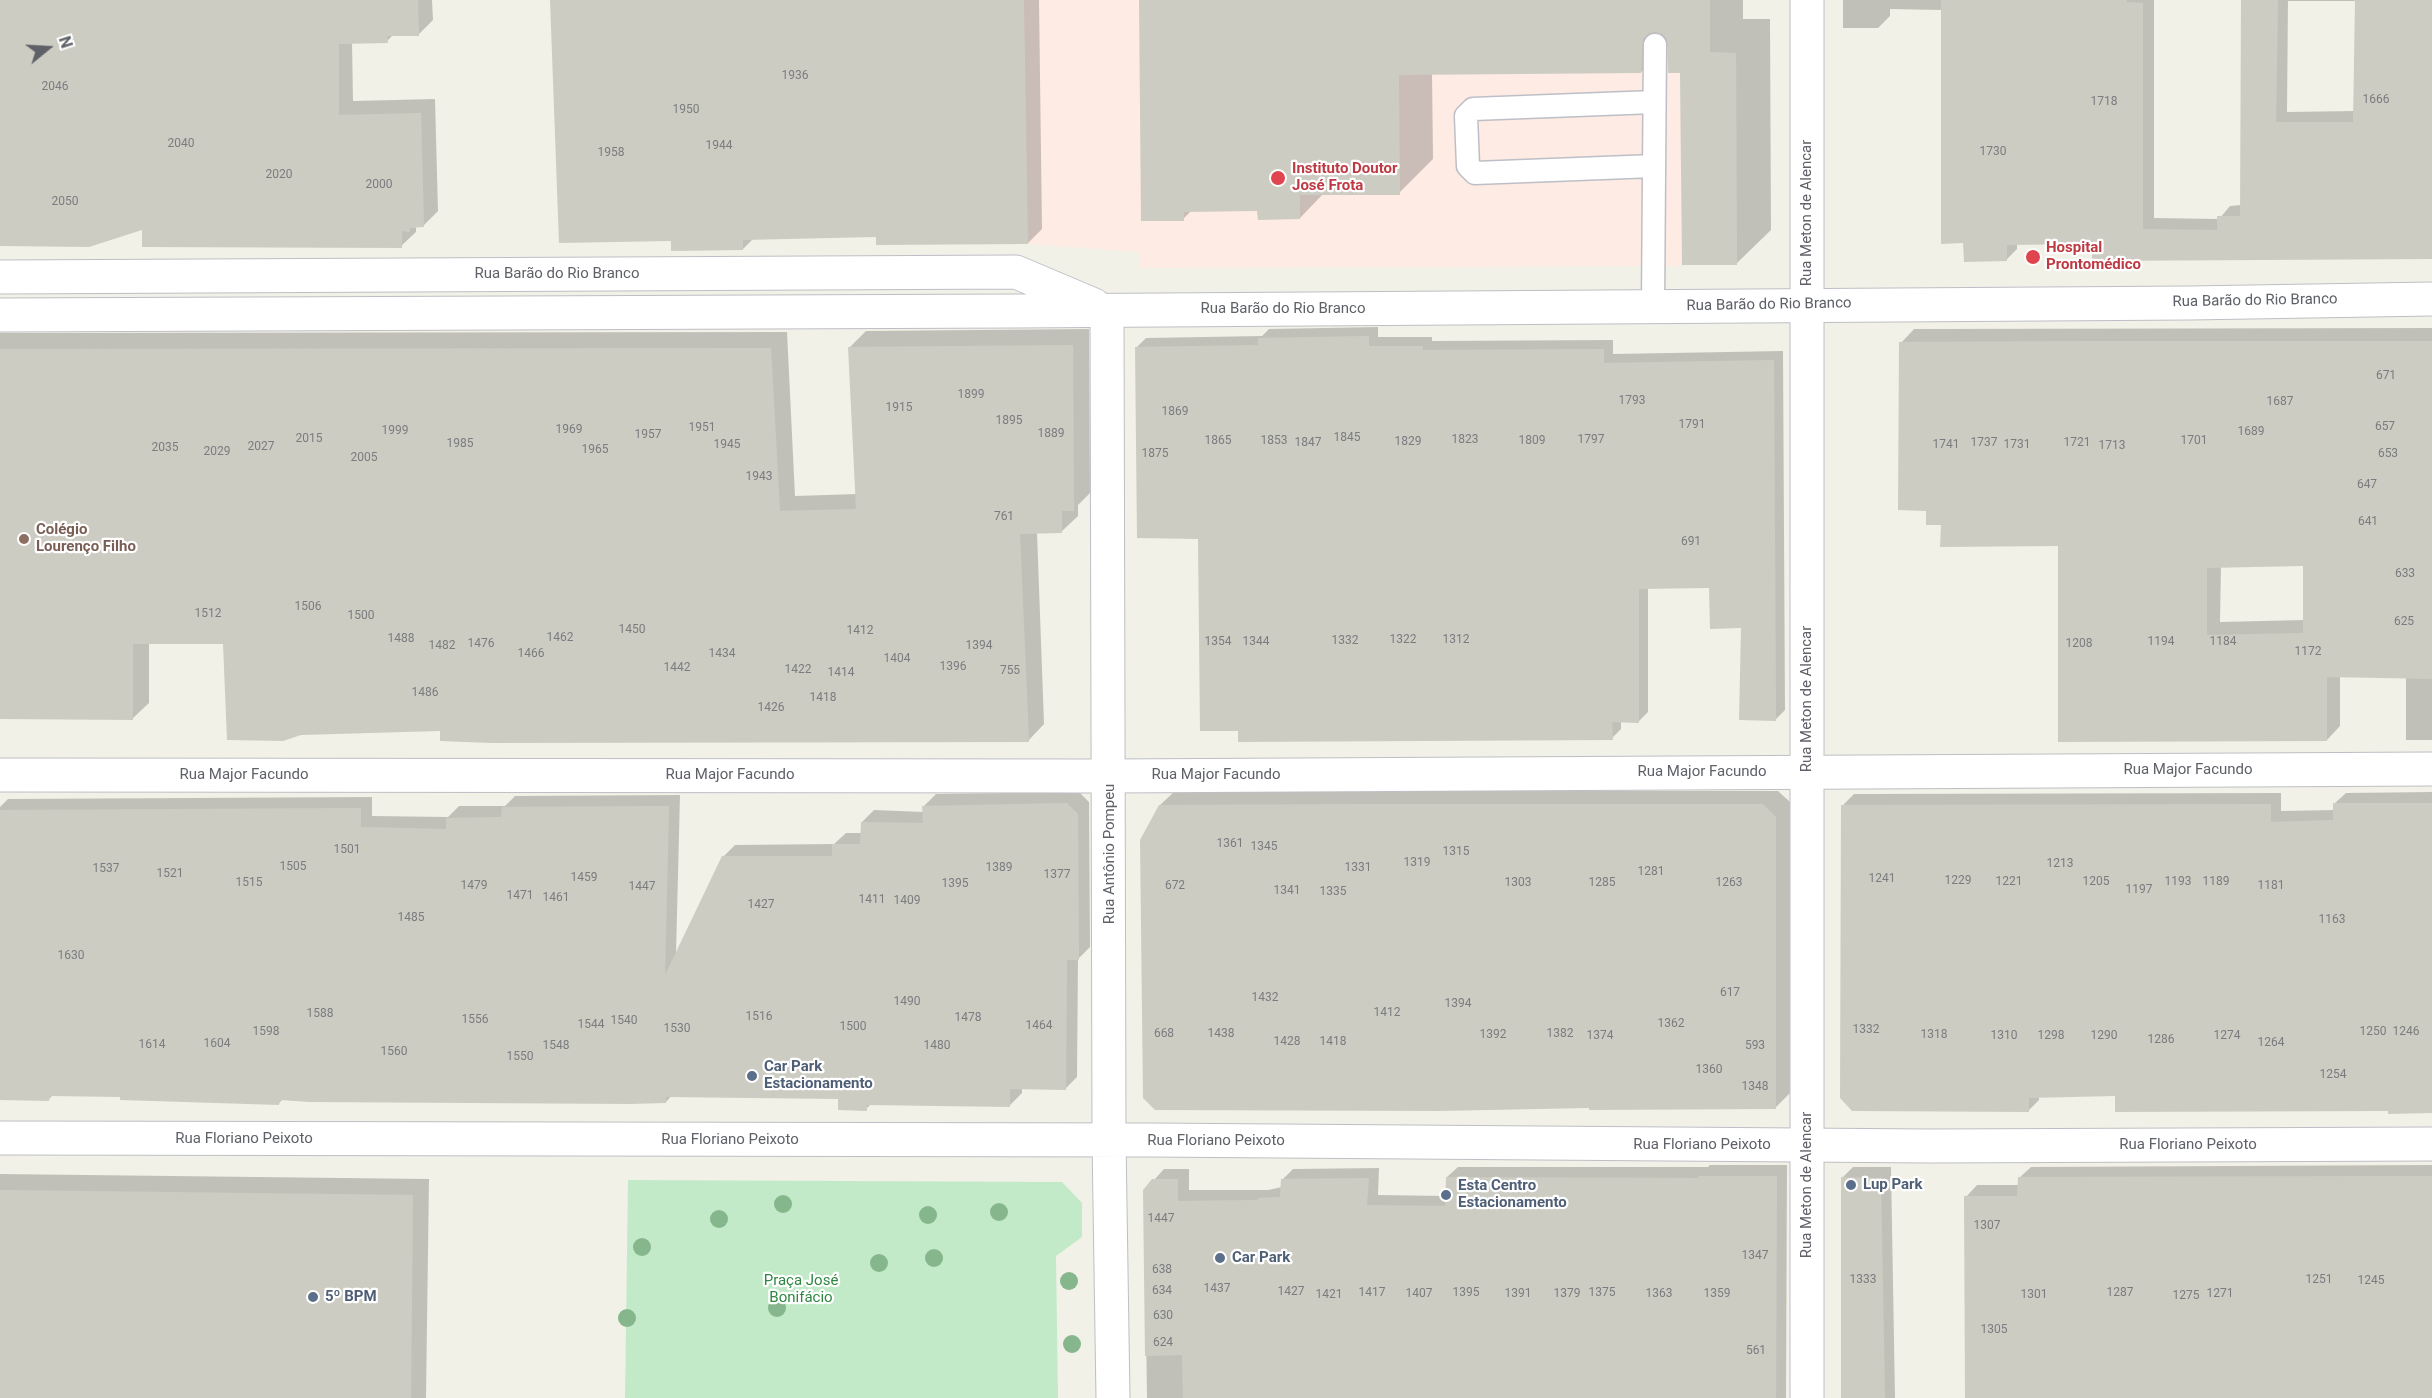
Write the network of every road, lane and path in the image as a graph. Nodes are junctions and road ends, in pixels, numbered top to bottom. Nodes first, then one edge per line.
1 (1807, 0) edge
2 (1655, 45) dead end
3 (1654, 102) junction
4 (1654, 166) junction
5 (0, 277) edge
6 (2432, 298) edge
7 (1807, 305) junction
8 (1653, 306) junction
9 (1107, 311) junction
10 (0, 315) edge
11 (2432, 769) edge
12 (1807, 772) junction
13 (0, 775) edge
14 (1110, 776) junction
15 (0, 1138) edge
16 (1109, 1140) junction
17 (2432, 1144) edge
18 (1806, 1145) junction
19 (1113, 1398) edge
20 (1807, 1398) edge

1 - 7 street, Rua Meton de Alencar
2 - 3 lane
3 - 4 lane
3 - 4 lane
4 - 8 lane
5 - 9 street, Rua Barão do Rio Branco
6 - 7 street, Rua Barão do Rio Branco
7 - 8 street, Rua Barão do Rio Branco
7 - 12 street, Rua Meton de Alencar
8 - 9 street, Rua Barão do Rio Branco
9 - 10 street, Rua Barão do Rio Branco
9 - 14 street, Rua Antônio Pompeu
11 - 12 street, Rua Major Facundo
12 - 14 street, Rua Major Facundo
12 - 18 street, Rua Meton de Alencar
13 - 14 street, Rua Major Facundo
14 - 16 street, Rua Antônio Pompeu
15 - 16 street, Rua Floriano Peixoto
16 - 18 street, Rua Floriano Peixoto
16 - 19 street, Rua Antônio Pompeu
17 - 18 street, Rua Floriano Peixoto
18 - 20 street, Rua Meton de Alencar

